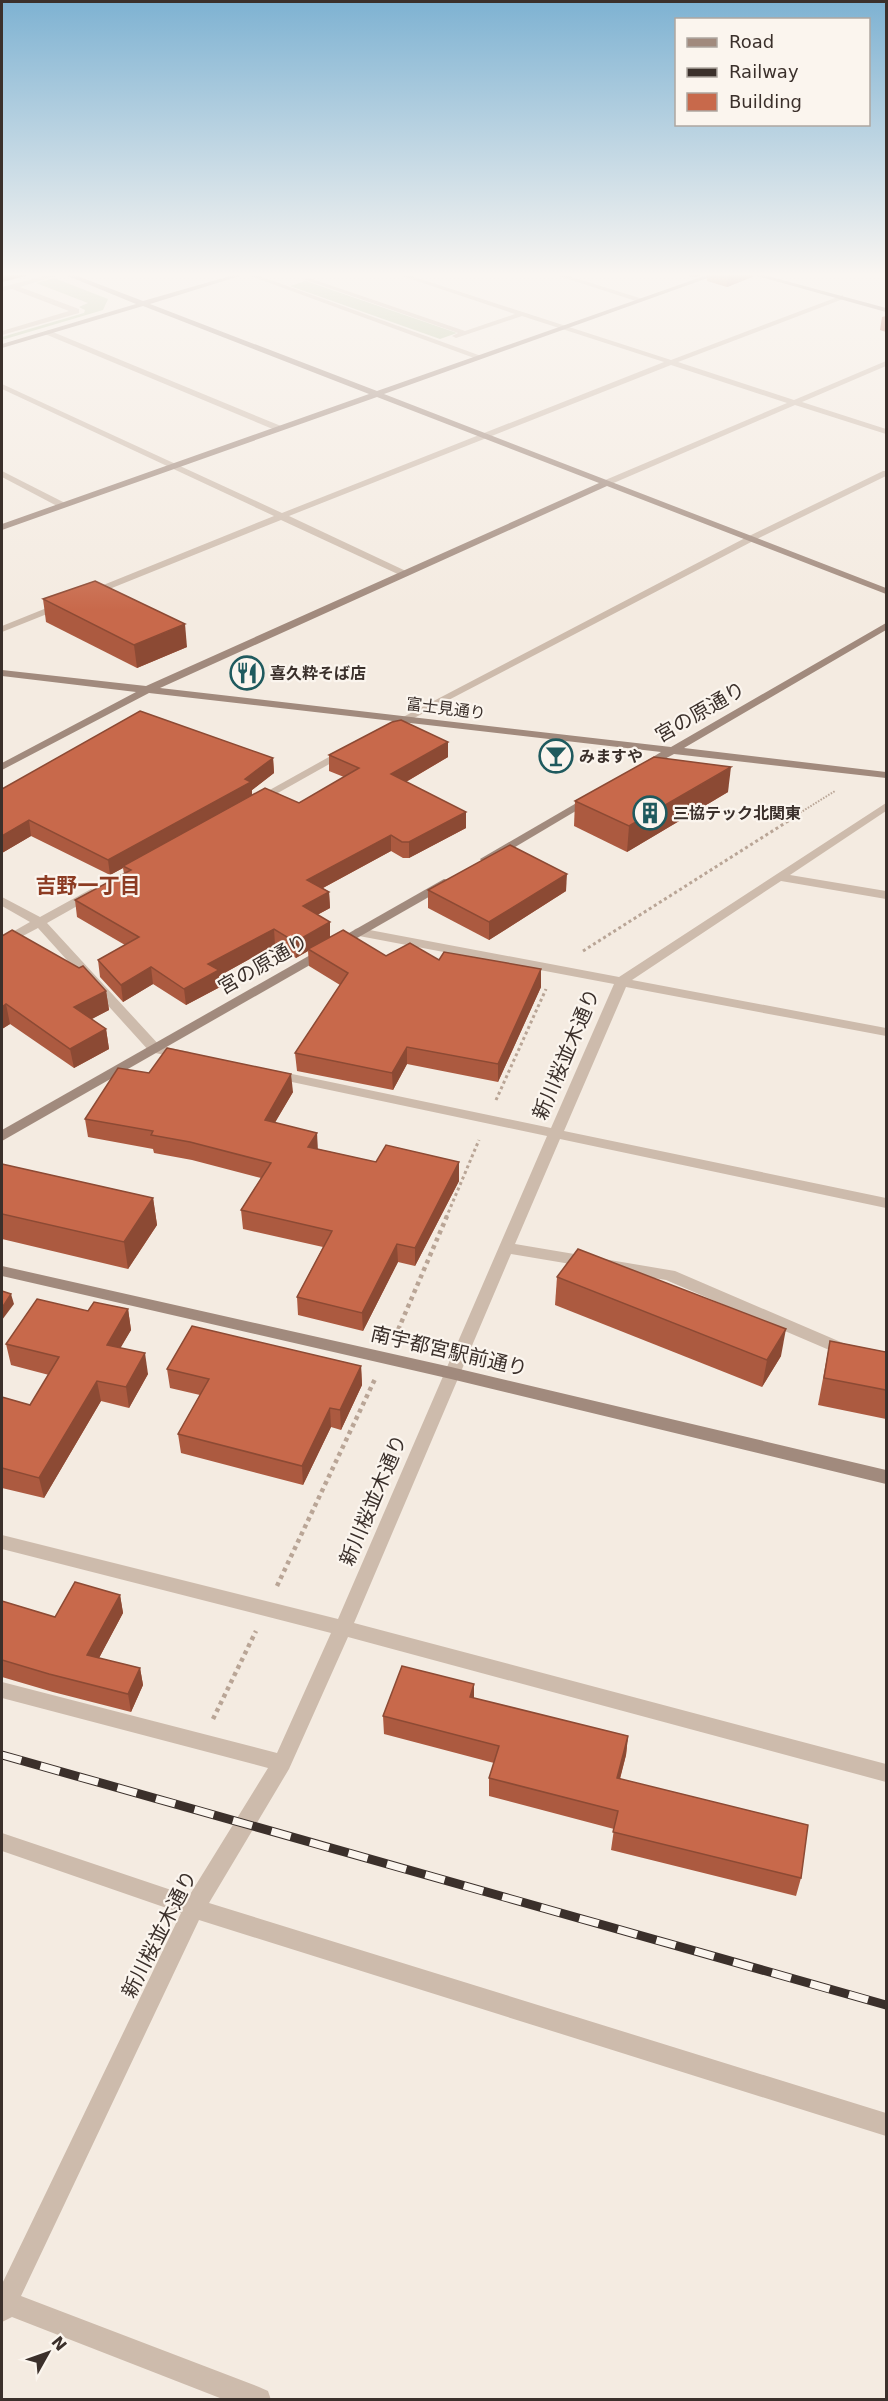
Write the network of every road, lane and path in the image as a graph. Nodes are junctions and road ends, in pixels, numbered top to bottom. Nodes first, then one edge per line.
1 (2, 386) edge
2 (177, 386) edge
3 (357, 386) edge
4 (395, 386) edge
5 (608, 386) edge
6 (745, 386) edge
7 (832, 386) edge
8 (375, 393) junction
9 (794, 402) junction
10 (278, 428) junction
11 (886, 432) edge
12 (483, 435) junction
13 (175, 465) junction
14 (886, 473) edge
15 (2, 474) edge
16 (606, 483) junction
17 (62, 505) junction
18 (284, 516) junction
19 (2, 527) edge
20 (750, 538) junction
21 (405, 574) junction
22 (886, 591) edge
23 (886, 626) edge
24 (2, 629) edge
25 (2, 672) edge
26 (147, 690) junction
27 (402, 720) junction
28 (381, 731) edge
29 (360, 743) edge
30 (673, 751) junction
31 (2, 767) edge
32 (864, 773) junction
33 (633, 774) edge
34 (886, 775) edge
35 (602, 792) edge
36 (247, 806) edge
37 (886, 806) edge
38 (778, 878) junction
39 (102, 887) edge
40 (886, 896) edge
41 (2, 902) edge
42 (40, 922) junction
43 (359, 932) junction
44 (2, 943) edge
45 (554, 969) junction
46 (622, 981) junction
47 (886, 1032) edge
48 (155, 1049) junction
49 (201, 1059) edge
50 (259, 1071) edge
51 (488, 1120) junction
52 (555, 1135) junction
53 (2, 1136) edge
54 (886, 1203) edge
55 (505, 1248) junction
56 (2, 1270) edge
57 (386, 1358) junction
58 (886, 1362) edge
59 (451, 1373) junction
60 (886, 1477) edge
61 (2, 1542) edge
62 (266, 1609) junction
63 (343, 1628) junction
64 (2, 1690) edge
65 (201, 1743) junction
66 (282, 1763) junction
67 (886, 1773) edge
68 (2, 1842) edge
69 (194, 1908) junction
70 (886, 2125) edge
71 (3, 2304) edge
72 (259, 2400) edge

1 - 13 street
2 - 10 street
3 - 8 street
4 - 8 street
5 - 12 street
6 - 9 street
7 - 9 street
8 - 10 street
8 - 12 street
9 - 11 street
9 - 16 street
10 - 13 street
12 - 16 street
12 - 18 street
13 - 17 street
13 - 18 street
14 - 20 street
15 - 17 street
16 - 20 street
16 - 21 street
17 - 19 street
18 - 21 street
18 - 24 street
20 - 22 street
20 - 27 street
21 - 26 street
23 - 30 street, 宮の原通り
25 - 26 street, 富士見通り
26 - 27 street, 富士見通り
26 - 31 street
27 - 28 street
27 - 30 street, 富士見通り
29 - 36 street
30 - 32 street, 富士見通り
30 - 33 street, 宮の原通り
32 - 34 street, 富士見通り
32 - 45 path
35 - 43 street, 宮の原通り
37 - 38 street, 新川桜並木通り
38 - 40 street
38 - 46 street, 新川桜並木通り
39 - 42 street
41 - 42 street
42 - 44 street
42 - 48 street
43 - 45 street
43 - 48 street, 宮の原通り
45 - 46 street
45 - 51 path
46 - 47 street
46 - 52 street, 新川桜並木通り
48 - 49 street
48 - 53 street, 宮の原通り
50 - 51 street
51 - 52 street
51 - 57 path
52 - 54 street
52 - 55 street, 新川桜並木通り
55 - 58 street
55 - 59 street, 新川桜並木通り
56 - 57 street, 南宇都宮駅前通り
57 - 59 street, 南宇都宮駅前通り
57 - 62 path
59 - 60 street, 南宇都宮駅前通り
59 - 63 street, 新川桜並木通り
61 - 62 street
62 - 63 street
62 - 65 path
63 - 66 street, 新川桜並木通り
63 - 67 street
64 - 65 street
65 - 66 street
66 - 69 street, 新川桜並木通り
68 - 69 street
69 - 70 street
69 - 71 street, 新川桜並木通り
71 - 72 street

